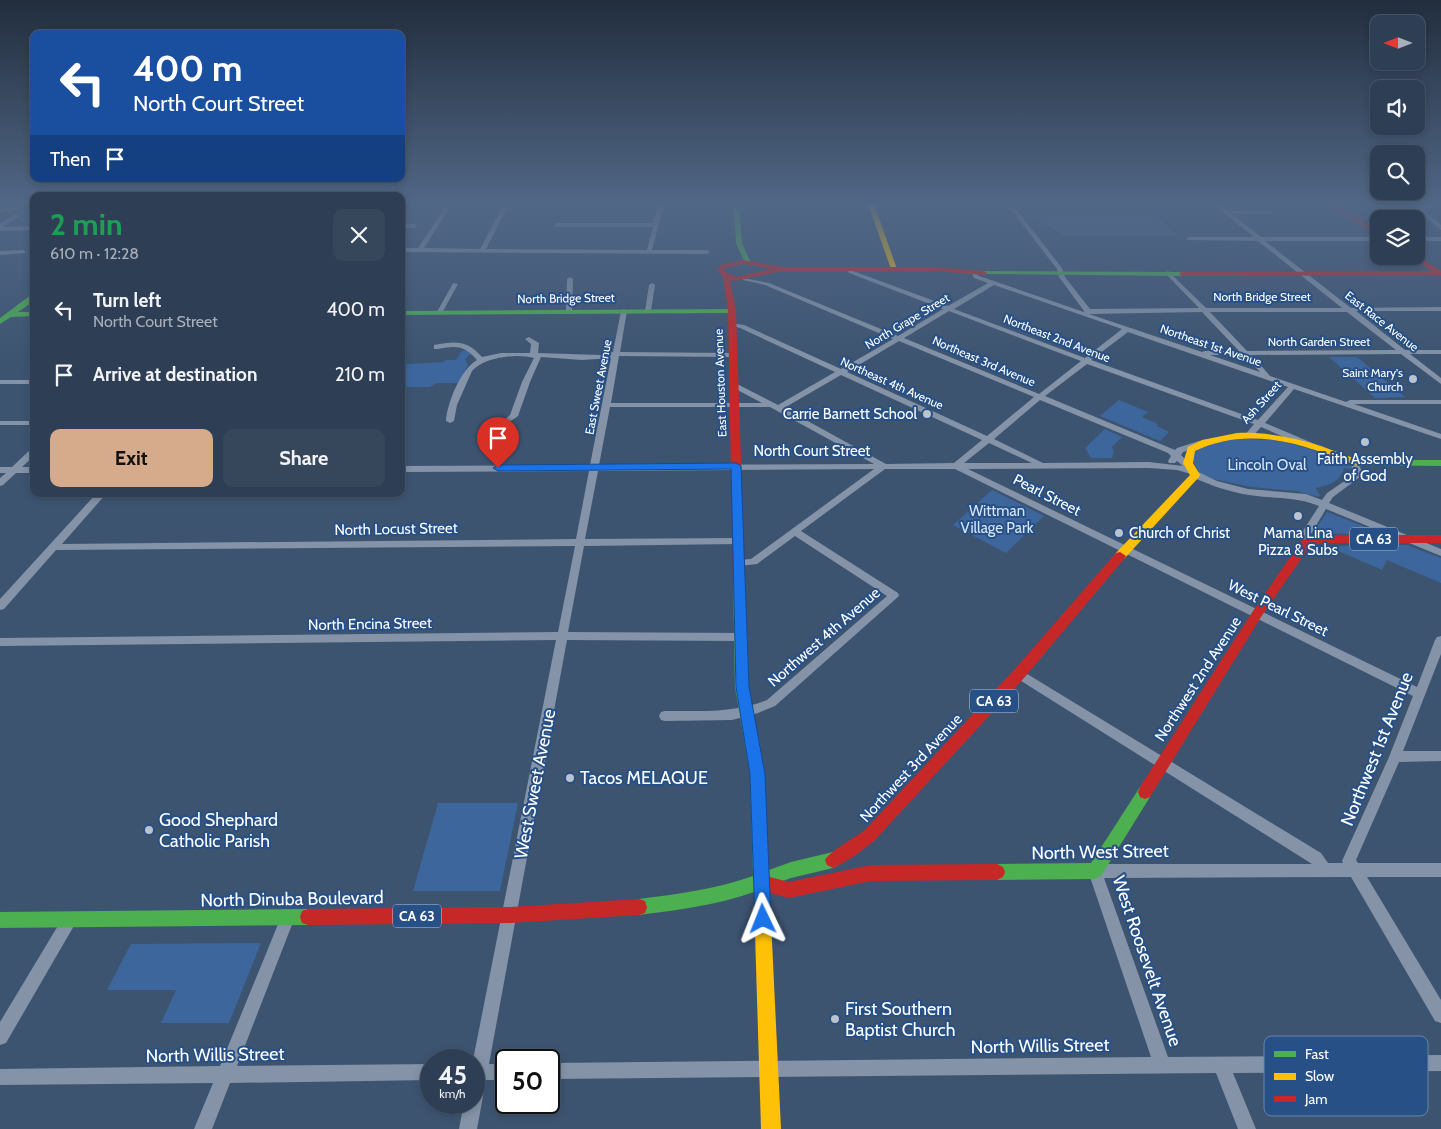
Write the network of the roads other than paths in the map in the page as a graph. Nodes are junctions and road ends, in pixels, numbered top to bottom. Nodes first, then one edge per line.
1 (734, 257) edge
2 (743, 257) edge
3 (890, 257) edge
4 (1050, 257) edge
5 (1282, 257) edge
6 (1425, 263) edge
7 (728, 264) junction
8 (849, 269) junction
9 (894, 269) junction
10 (751, 273) junction
11 (1302, 273) junction
12 (1441, 273) edge
13 (974, 274) junction
14 (1062, 274) junction
15 (1168, 274) junction
16 (726, 276) junction
17 (570, 279) dead end
18 (993, 283) junction
19 (455, 284) dead end
20 (767, 284) junction
21 (652, 285) dead end
22 (731, 299) junction
23 (30, 300) edge
24 (949, 309) junction
25 (1349, 309) junction
26 (1441, 309) edge
27 (1204, 310) junction
28 (732, 311) junction
29 (405, 312) edge
30 (440, 312) junction
31 (569, 312) junction
32 (624, 312) junction
33 (648, 312) junction
34 (1087, 312) junction
35 (5, 314) edge
36 (30, 314) edge
37 (0, 322) edge
38 (732, 324) junction
39 (1128, 328) junction
40 (529, 339) dead end
41 (899, 339) junction
42 (437, 347) dead end
43 (1403, 352) junction
44 (1441, 352) edge
45 (1197, 353) junction
46 (1246, 353) junction
47 (616, 355) junction
48 (733, 355) junction
49 (536, 356) junction
50 (481, 360) junction
51 (1087, 361) junction
52 (842, 372) junction
53 (1270, 377) junction
54 (0, 382) edge
55 (30, 382) edge
56 (1441, 382) edge
57 (735, 385) junction
58 (1293, 386) junction
59 (1038, 397) junction
60 (1342, 402) junction
61 (1441, 402) edge
62 (606, 405) junction
63 (735, 405) junction
64 (776, 406) junction
65 (450, 421) dead end
66 (0, 423) edge
67 (30, 423) edge
68 (505, 423) dead end
69 (1259, 425) junction
70 (1249, 435) junction
71 (1441, 437) edge
72 (990, 439) junction
73 (1199, 444) junction
74 (1317, 448) junction
75 (1175, 452) junction
76 (30, 456) edge
77 (1352, 461) junction
78 (1441, 463) edge
79 (1149, 464) junction
80 (1042, 465) junction
81 (736, 466) junction
82 (884, 466) junction
83 (956, 466) junction
84 (594, 467) junction
85 (405, 468) edge
86 (0, 470) edge
87 (14, 470) junction
88 (30, 470) edge
89 (1191, 471) junction
90 (0, 483) edge
91 (98, 497) edge
92 (1326, 504) junction
93 (795, 532) junction
94 (1408, 539) junction
95 (1441, 539) edge
96 (580, 542) junction
97 (738, 542) junction
98 (1306, 543) junction
99 (54, 547) junction
100 (1125, 550) junction
101 (1441, 553) edge
102 (739, 564) junction
103 (0, 606) edge
104 (1257, 614) junction
105 (562, 636) junction
106 (740, 637) junction
107 (1441, 640) edge
108 (0, 642) edge
109 (1019, 674) junction
110 (1419, 693) junction
111 (746, 712) junction
112 (665, 716) dead end
113 (1441, 756) edge
114 (1395, 757) junction
115 (1162, 763) junction
116 (858, 847) junction
117 (1323, 869) junction
118 (1354, 870) junction
119 (1441, 870) edge
120 (1095, 871) junction
121 (872, 873) junction
122 (762, 883) junction
123 (511, 915) junction
124 (289, 916) junction
125 (70, 919) junction
126 (0, 920) edge
127 (1441, 1015) edge
128 (0, 1037) edge
129 (481, 1049) edge
130 (1428, 1063) edge
131 (1441, 1063) edge
132 (1162, 1064) junction
133 (1221, 1064) junction
134 (1264, 1064) edge
135 (769, 1070) junction
136 (560, 1071) edge
137 (420, 1072) edge
138 (225, 1075) junction
139 (0, 1076) edge
140 (471, 1114) edge
141 (204, 1129) edge
142 (468, 1129) edge
143 (771, 1129) edge
144 (1247, 1129) edge

1 - 7 main road
2 - 10 main road
3 - 9 main road
4 - 14 street
5 - 11 street, East Race Avenue
6 - 12 main road
7 - 10 main road
7 - 16 main road
8 - 9 main road
8 - 10 main road
8 - 24 street, Northeast 2nd Avenue
9 - 13 main road
10 - 16 main road
10 - 20 street, Northeast 3rd Avenue
10 - 20 street, Northeast 3rd Avenue
10 - 22 main road
11 - 12 main road
11 - 15 main road
11 - 25 street, East Race Avenue
13 - 14 main road
13 - 18 street, Northeast 1st Avenue
14 - 15 main road
14 - 34 street
15 - 27 street
16 - 22 main road, East Houston Avenue
17 - 31 street
18 - 24 street, North Grape Street
18 - 34 street, Northeast 1st Avenue
19 - 30 street
20 - 41 street, Northeast 3rd Avenue
21 - 33 street
22 - 28 main road, East Houston Avenue
23 - 35 main road
24 - 41 street, North Grape Street
24 - 51 street, Northeast 2nd Avenue
25 - 26 street, North Bridge Street
25 - 27 street, North Bridge Street
25 - 43 street, East Race Avenue
27 - 34 street, North Bridge Street
27 - 46 street
28 - 33 main road, North Bridge Street
28 - 38 main road, East Houston Avenue
29 - 30 main road, North Bridge Street
30 - 31 main road, North Bridge Street
31 - 32 main road, North Bridge Street
32 - 33 main road, North Bridge Street
32 - 47 street, East Sweet Avenue
34 - 39 street, Northeast 1st Avenue
35 - 36 main road
35 - 37 main road
38 - 48 main road, East Houston Avenue
38 - 52 street, Northeast 4th Avenue
39 - 45 street, Northeast 1st Avenue
39 - 51 street
40 - 49 street
41 - 52 street, North Grape Street
41 - 59 street, Northeast 3rd Avenue
42 - 50 street
43 - 44 street, North Garden Street
43 - 46 street, North Garden Street
43 - 56 street, East Race Avenue
45 - 46 street, North Garden Street
45 - 53 street, Northeast 1st Avenue
46 - 53 street
47 - 48 street
47 - 49 street
47 - 62 street, East Sweet Avenue
48 - 57 main road, East Houston Avenue
49 - 50 street
49 - 68 street
50 - 65 street
51 - 59 street
51 - 69 street, Northeast 2nd Avenue
52 - 64 street, North Grape Street
52 - 72 street, Northeast 4th Avenue
53 - 58 street, Northeast 1st Avenue
54 - 55 street
57 - 63 main road, East Houston Avenue
57 - 64 street
58 - 60 street, Northeast 1st Avenue
58 - 69 street, Ash Street
59 - 72 street
59 - 75 street, Northeast 3rd Avenue
60 - 61 street
60 - 71 street, Northeast 1st Avenue
62 - 63 street
62 - 84 street, East Sweet Avenue
63 - 64 street
63 - 81 main road, East Houston Avenue
64 - 82 street
66 - 67 street
69 - 70 street, Ash Street
69 - 74 street, Northeast 2nd Avenue
70 - 73 main road
70 - 74 main road
72 - 80 street, Northeast 4th Avenue
72 - 83 street
73 - 75 street
73 - 89 main road, CA 63
74 - 77 main road
75 - 79 street
75 - 89 street, Northeast 3rd Avenue
76 - 87 street
77 - 78 main road
77 - 92 street
79 - 80 street, North Court Street
79 - 89 street, North Court Street
80 - 83 street, North Court Street
81 - 82 street, North Court Street
81 - 84 street, North Court Street
81 - 97 main road, East Houston Avenue
82 - 83 street, North Court Street
82 - 93 street
83 - 100 street, Pearl Street
84 - 85 street, North Court Street
84 - 96 street, West Sweet Avenue
86 - 87 street
87 - 88 street
87 - 90 street
89 - 92 street
89 - 100 main road, Northwest 3rd Avenue / CA 63
91 - 99 street
92 - 94 street
92 - 98 street, Northwest 2nd Avenue
93 - 102 street
93 - 111 street, Northwest 4th Avenue
94 - 95 main road, CA 63
94 - 98 main road, CA 63
94 - 101 street
96 - 97 street, North Locust Street
96 - 99 street, North Locust Street
96 - 105 street, West Sweet Avenue
97 - 102 main road, East Houston Avenue
98 - 104 main road, Northwest 2nd Avenue
99 - 103 street
100 - 104 street, West Pearl Street
100 - 109 main road, Northwest 3rd Avenue / CA 63
102 - 106 main road, East Houston Avenue
104 - 110 street, West Pearl Street
104 - 115 main road, Northwest 2nd Avenue
105 - 106 street, North Encina Street
105 - 108 street, North Encina Street
105 - 123 street, West Sweet Avenue
106 - 111 main road, East Houston Avenue
107 - 110 street, Northwest 1st Avenue
109 - 115 street
109 - 116 main road, Northwest 3rd Avenue / CA 63
110 - 114 street, Northwest 1st Avenue
111 - 112 street, Northwest 4th Avenue
111 - 122 main road, East Houston Avenue
113 - 114 street
114 - 118 street, Northwest 1st Avenue
115 - 117 street
115 - 120 main road, Northwest 2nd Avenue
116 - 121 main road
116 - 122 main road, Northwest 3rd Avenue / CA 63
117 - 118 street, North West Street
117 - 120 street, North West Street
118 - 119 street, North West Street
118 - 127 street
120 - 121 main road, North West Street
120 - 132 street, West Roosevelt Avenue
121 - 122 main road, North West Street
122 - 123 main road, North Dinuba Boulevard / CA 63
122 - 135 main road, East Houston Avenue
123 - 124 main road, North Dinuba Boulevard / CA 63
123 - 129 street, West Sweet Avenue
124 - 125 main road, North Dinuba Boulevard / CA 63
124 - 138 street
125 - 126 main road, North Dinuba Boulevard / CA 63
125 - 128 street
130 - 131 street, North Willis Street
132 - 133 street, North Willis Street
132 - 135 street, North Willis Street
133 - 134 street, North Willis Street
133 - 144 street
135 - 136 street, North Willis Street
135 - 143 main road, East Houston Avenue
137 - 138 street, North Willis Street
138 - 139 street, North Willis Street
138 - 141 street
140 - 142 street, West Sweet Avenue

